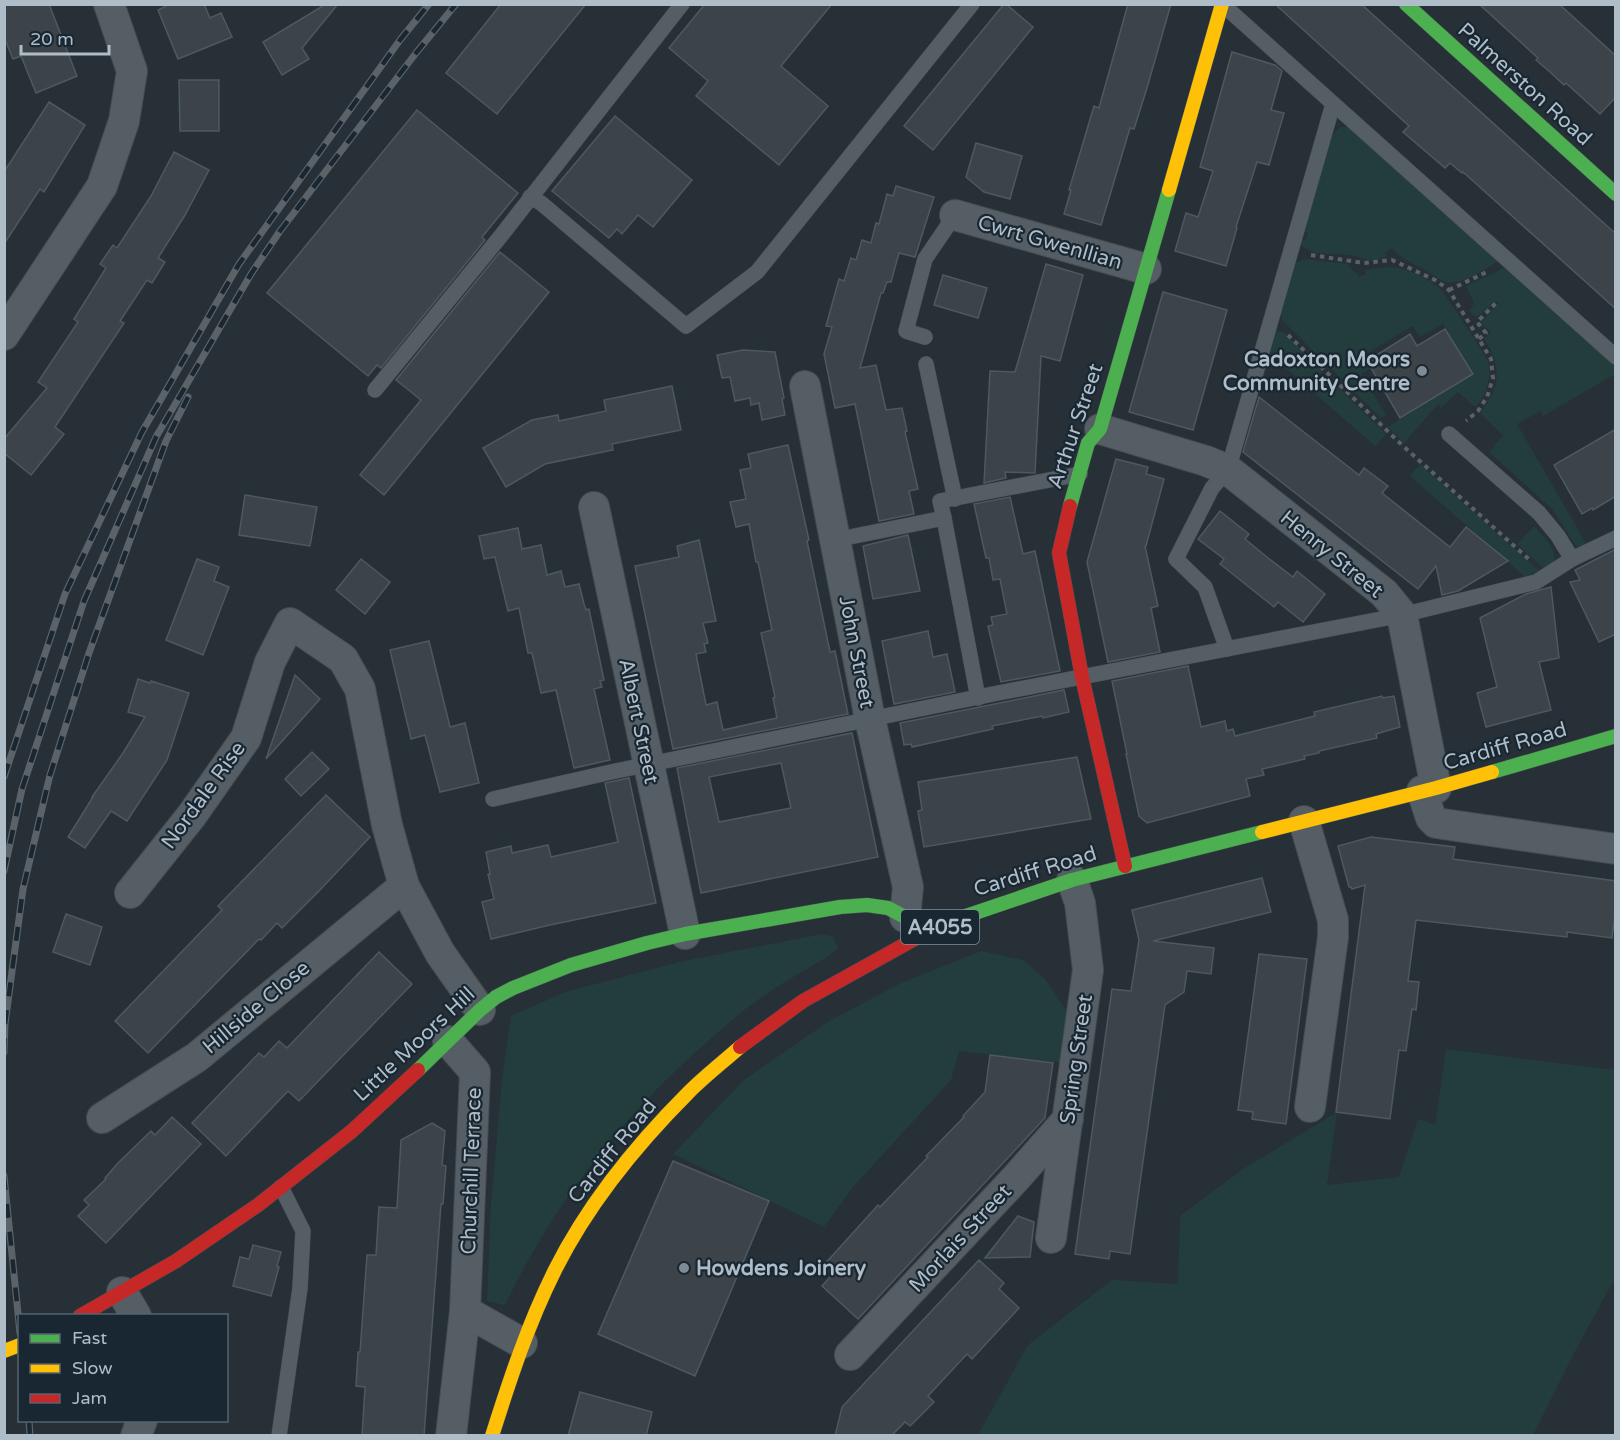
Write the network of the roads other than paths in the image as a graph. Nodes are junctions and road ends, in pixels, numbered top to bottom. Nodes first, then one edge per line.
1 (109, 4) edge
2 (682, 4) edge
3 (972, 4) edge
4 (1222, 4) edge
5 (1406, 4) edge
6 (1333, 104) junction
7 (1616, 194) edge
8 (530, 196) junction
9 (955, 215) joint
10 (1146, 269) junction
11 (4, 335) edge
12 (925, 337) dead end
13 (1616, 357) edge
14 (926, 364) dead end
15 (805, 386) dead end
16 (375, 390) dead end
17 (1100, 429) junction
18 (1449, 434) road end
19 (1228, 470) junction
20 (1080, 474) junction
21 (955, 499) junction
22 (594, 507) dead end
23 (944, 518) junction
24 (1616, 538) edge
25 (835, 540) junction
26 (1572, 559) junction
27 (1402, 615) junction
28 (1227, 649) junction
29 (1082, 677) junction
30 (978, 698) junction
31 (870, 719) junction
32 (1616, 736) edge
33 (648, 764) junction
34 (1429, 790) junction
35 (493, 799) dead end
36 (1304, 821) junction
37 (1616, 849) edge
38 (1125, 866) junction
39 (1072, 880) junction
40 (404, 886) junction
41 (130, 893) dead end
42 (912, 927) junction
43 (685, 934) junction
44 (480, 1010) junction
45 (448, 1041) junction
46 (1310, 1107) dead end
47 (102, 1118) dead end
48 (1068, 1119) junction
49 (281, 1187) junction
50 (1052, 1238) dead end
51 (129, 1304) edge
52 (465, 1311) junction
53 (88, 1314) edge
54 (522, 1343) junction
55 (850, 1355) dead end
56 (279, 1436) edge
57 (451, 1436) edge
58 (492, 1436) edge

1 - 11 street
2 - 8 lane
3 - 8 lane
4 - 6 lane
4 - 10 street, Arthur Street
5 - 7 street, Palmerston Road
6 - 13 lane
6 - 19 lane
8 - 16 lane
9 - 10 street, Cwrt Gwenllian
9 - 12 lane
10 - 17 street, Arthur Street
14 - 21 lane
15 - 25 street, John Street
17 - 19 street, Henry Street
17 - 20 street, Arthur Street
18 - 26 lane
19 - 27 street, Henry Street
19 - 28 lane
20 - 21 lane
20 - 29 street, Arthur Street
21 - 23 lane
22 - 33 street, Albert Street
23 - 25 lane
23 - 30 lane
24 - 26 lane
25 - 31 street, John Street
26 - 27 lane
27 - 28 lane
27 - 34 street, Henry Street
28 - 29 lane
29 - 30 lane
29 - 38 street, Arthur Street
30 - 31 lane
31 - 33 lane
31 - 42 street, John Street
32 - 34 street, Cardiff Road / A4055
33 - 35 lane
33 - 43 street, Albert Street
34 - 36 street, Cardiff Road / A4055
34 - 37 street, Henry Street
36 - 38 street, Cardiff Road / A4055
36 - 46 street
38 - 39 street, Cardiff Road / A4055
39 - 42 street, Cardiff Road / A4055
39 - 48 street, Spring Street
40 - 41 street, Nordale Rise
40 - 44 street
40 - 47 street, Hillside Close
42 - 43 street, Little Moors Hill
42 - 54 street, Cardiff Road / A4055
43 - 44 street, Little Moors Hill
44 - 45 street, Little Moors Hill
45 - 49 street, Little Moors Hill
45 - 52 street, Churchill Terrace
48 - 50 street, Spring Street
48 - 55 street, Morlais Street
49 - 51 street, Little Moors Hill
49 - 56 lane
51 - 53 street, Little Moors Hill
52 - 54 street
52 - 57 street, Churchill Terrace
54 - 58 street, Cardiff Road / A4055

